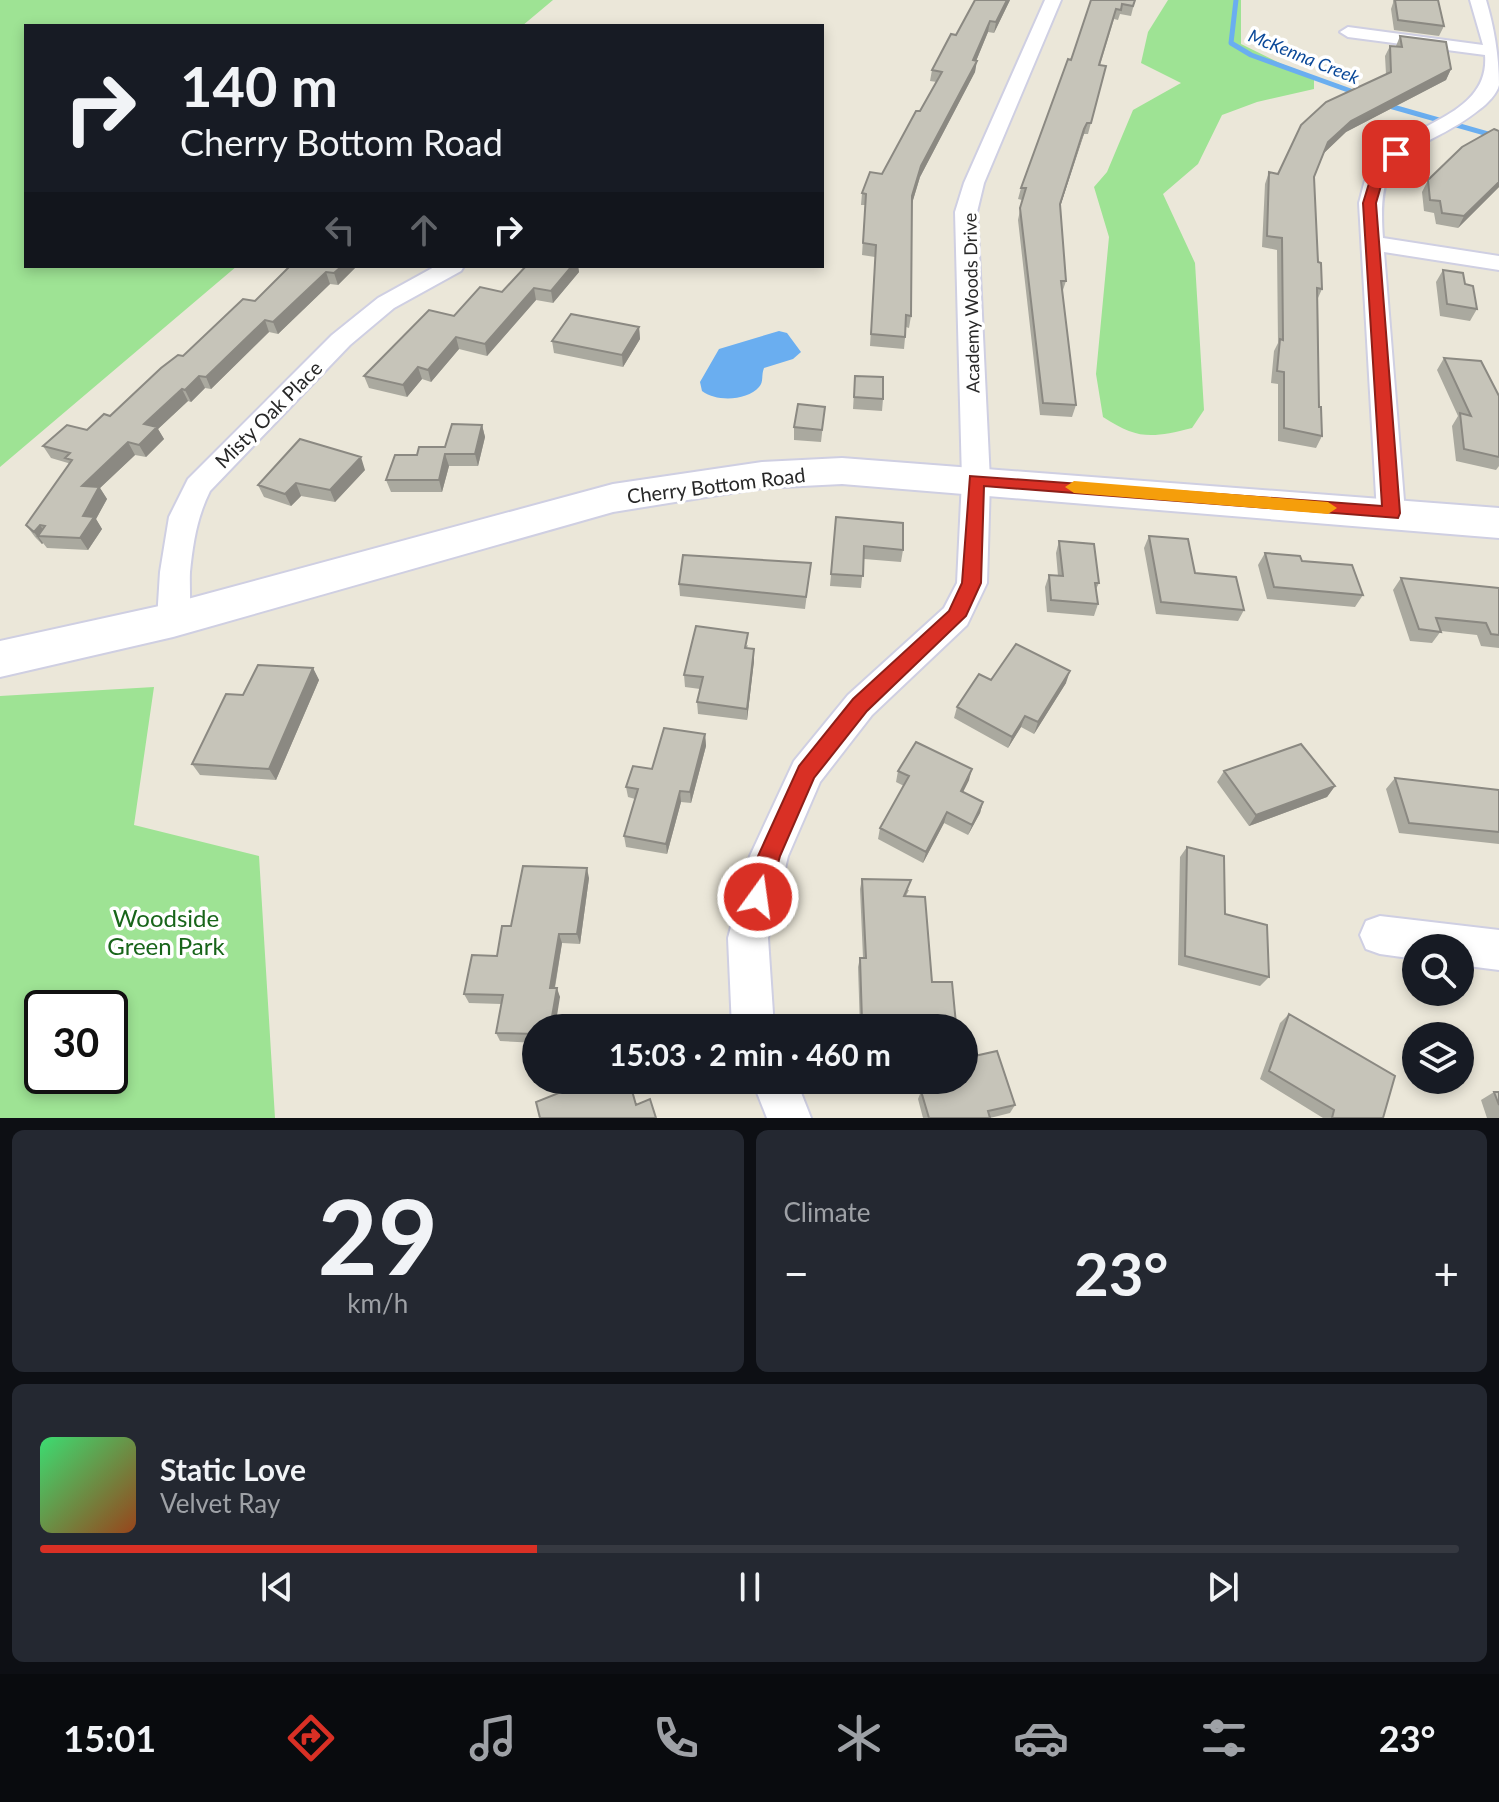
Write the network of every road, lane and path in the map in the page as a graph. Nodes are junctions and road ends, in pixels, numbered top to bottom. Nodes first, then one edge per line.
1 (1053, 0) edge
2 (1478, 0) edge
3 (1348, 32) dead end
4 (1491, 51) junction
5 (1372, 243) junction
6 (1499, 263) edge
7 (449, 268) edge
8 (976, 480) junction
9 (1391, 513) junction
10 (1499, 523) edge
11 (173, 620) junction
12 (0, 659) edge
13 (1380, 935) dead end
14 (1499, 950) edge
15 (752, 1014) edge
16 (780, 1094) edge
17 (789, 1118) edge

1 - 8 street, Academy Woods Drive
2 - 4 street
3 - 4 street
4 - 5 street
5 - 6 street
5 - 9 street
7 - 11 street, Misty Oak Place
8 - 9 main road, Cherry Bottom Road
8 - 11 main road, Cherry Bottom Road
8 - 15 street, Academy Woods Drive
9 - 10 main road, Cherry Bottom Road
11 - 12 main road, Cherry Bottom Road
13 - 14 street
16 - 17 street

